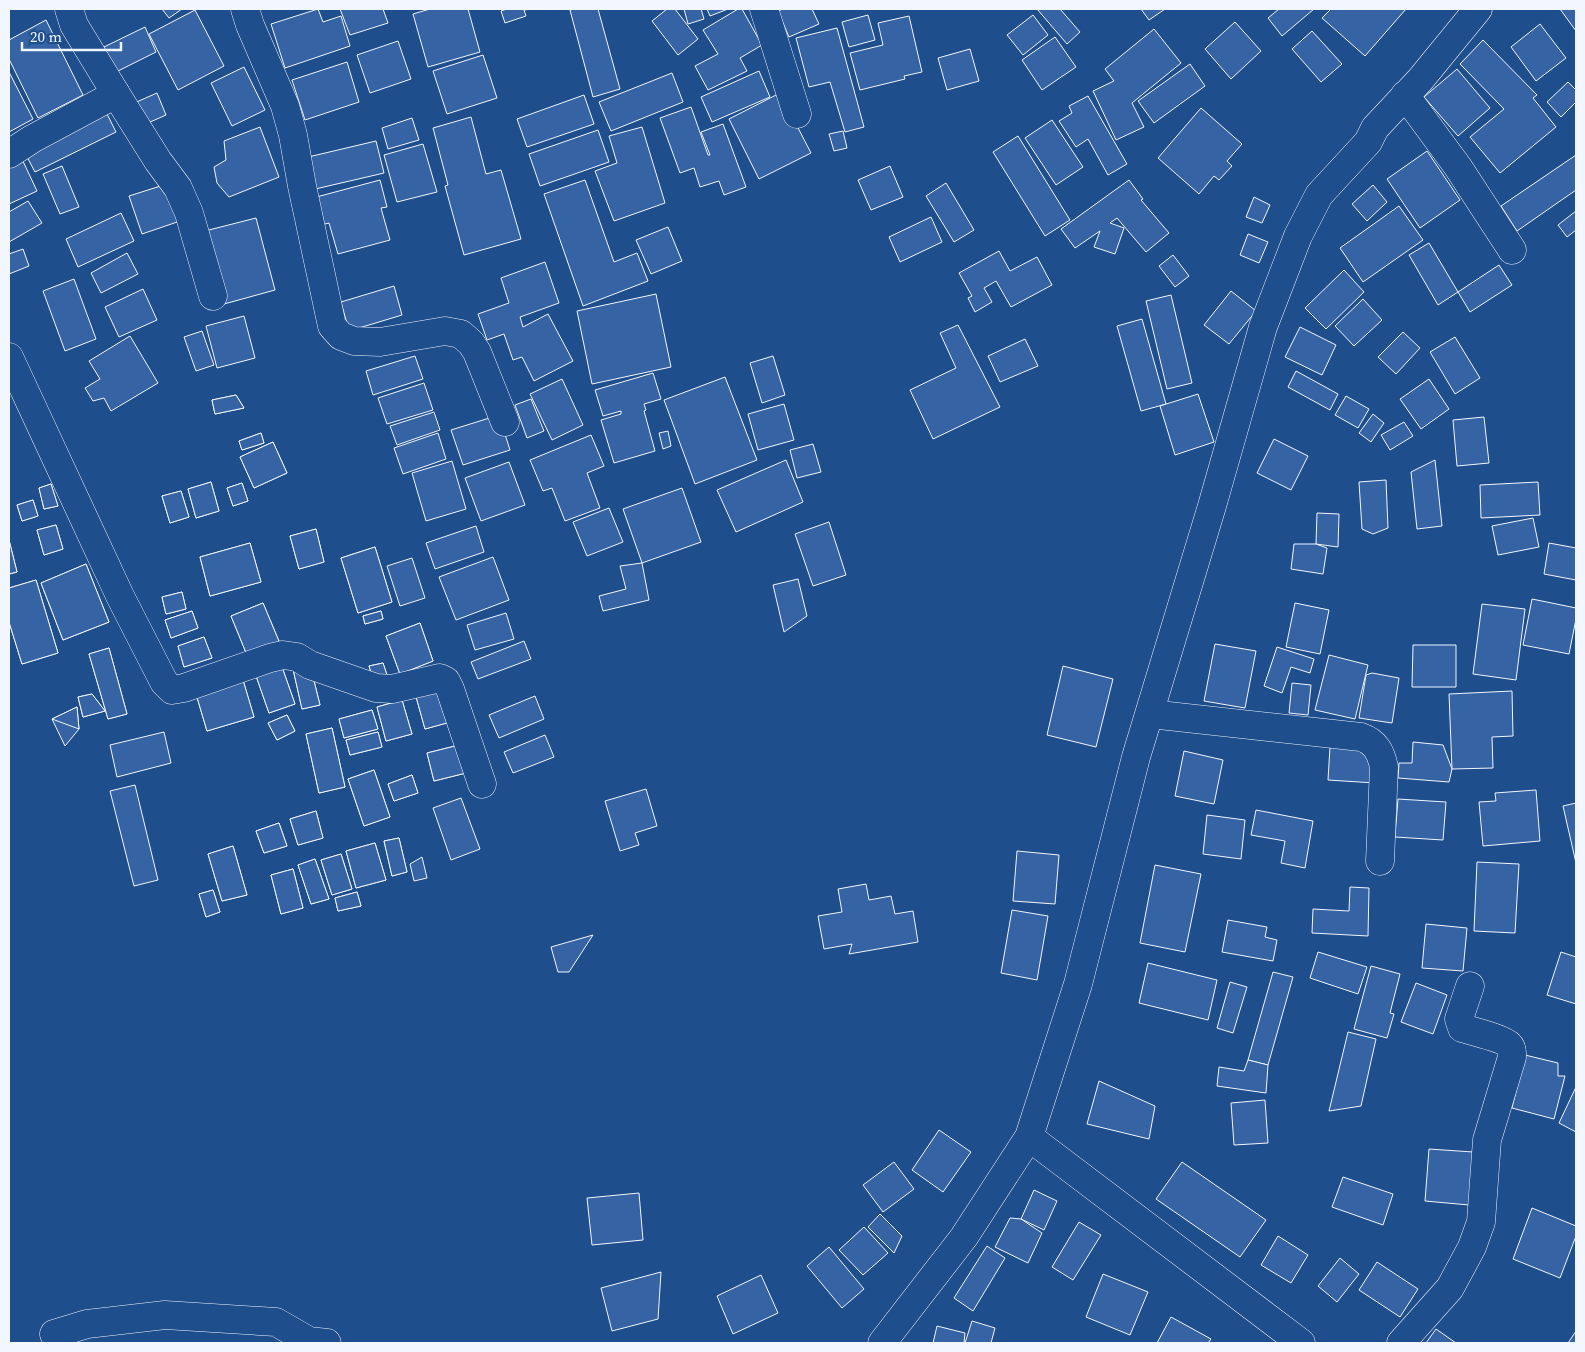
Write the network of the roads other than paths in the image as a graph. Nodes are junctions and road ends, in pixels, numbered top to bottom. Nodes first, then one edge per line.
1 (69, 9) edge
2 (246, 9) edge
3 (764, 9) edge
4 (1478, 9) edge
5 (116, 94) junction
6 (1405, 96) junction
7 (797, 114) dead end
8 (9, 154) edge
9 (1512, 250) dead end
10 (213, 296) dead end
11 (9, 357) edge
12 (505, 422) dead end
13 (1150, 714) junction
14 (482, 784) dead end
15 (1380, 862) dead end
16 (1470, 986) dead end
17 (1029, 1137) junction
18 (54, 1334) dead end
19 (327, 1343) edge
20 (882, 1343) edge
21 (1301, 1343) edge
22 (1401, 1343) edge

1 - 5 street
2 - 12 street
3 - 7 street
4 - 6 street
5 - 8 street
5 - 10 street
6 - 9 street
6 - 13 street
11 - 14 street
13 - 15 street
13 - 17 street
16 - 22 street
17 - 20 street
17 - 21 street
18 - 19 street

